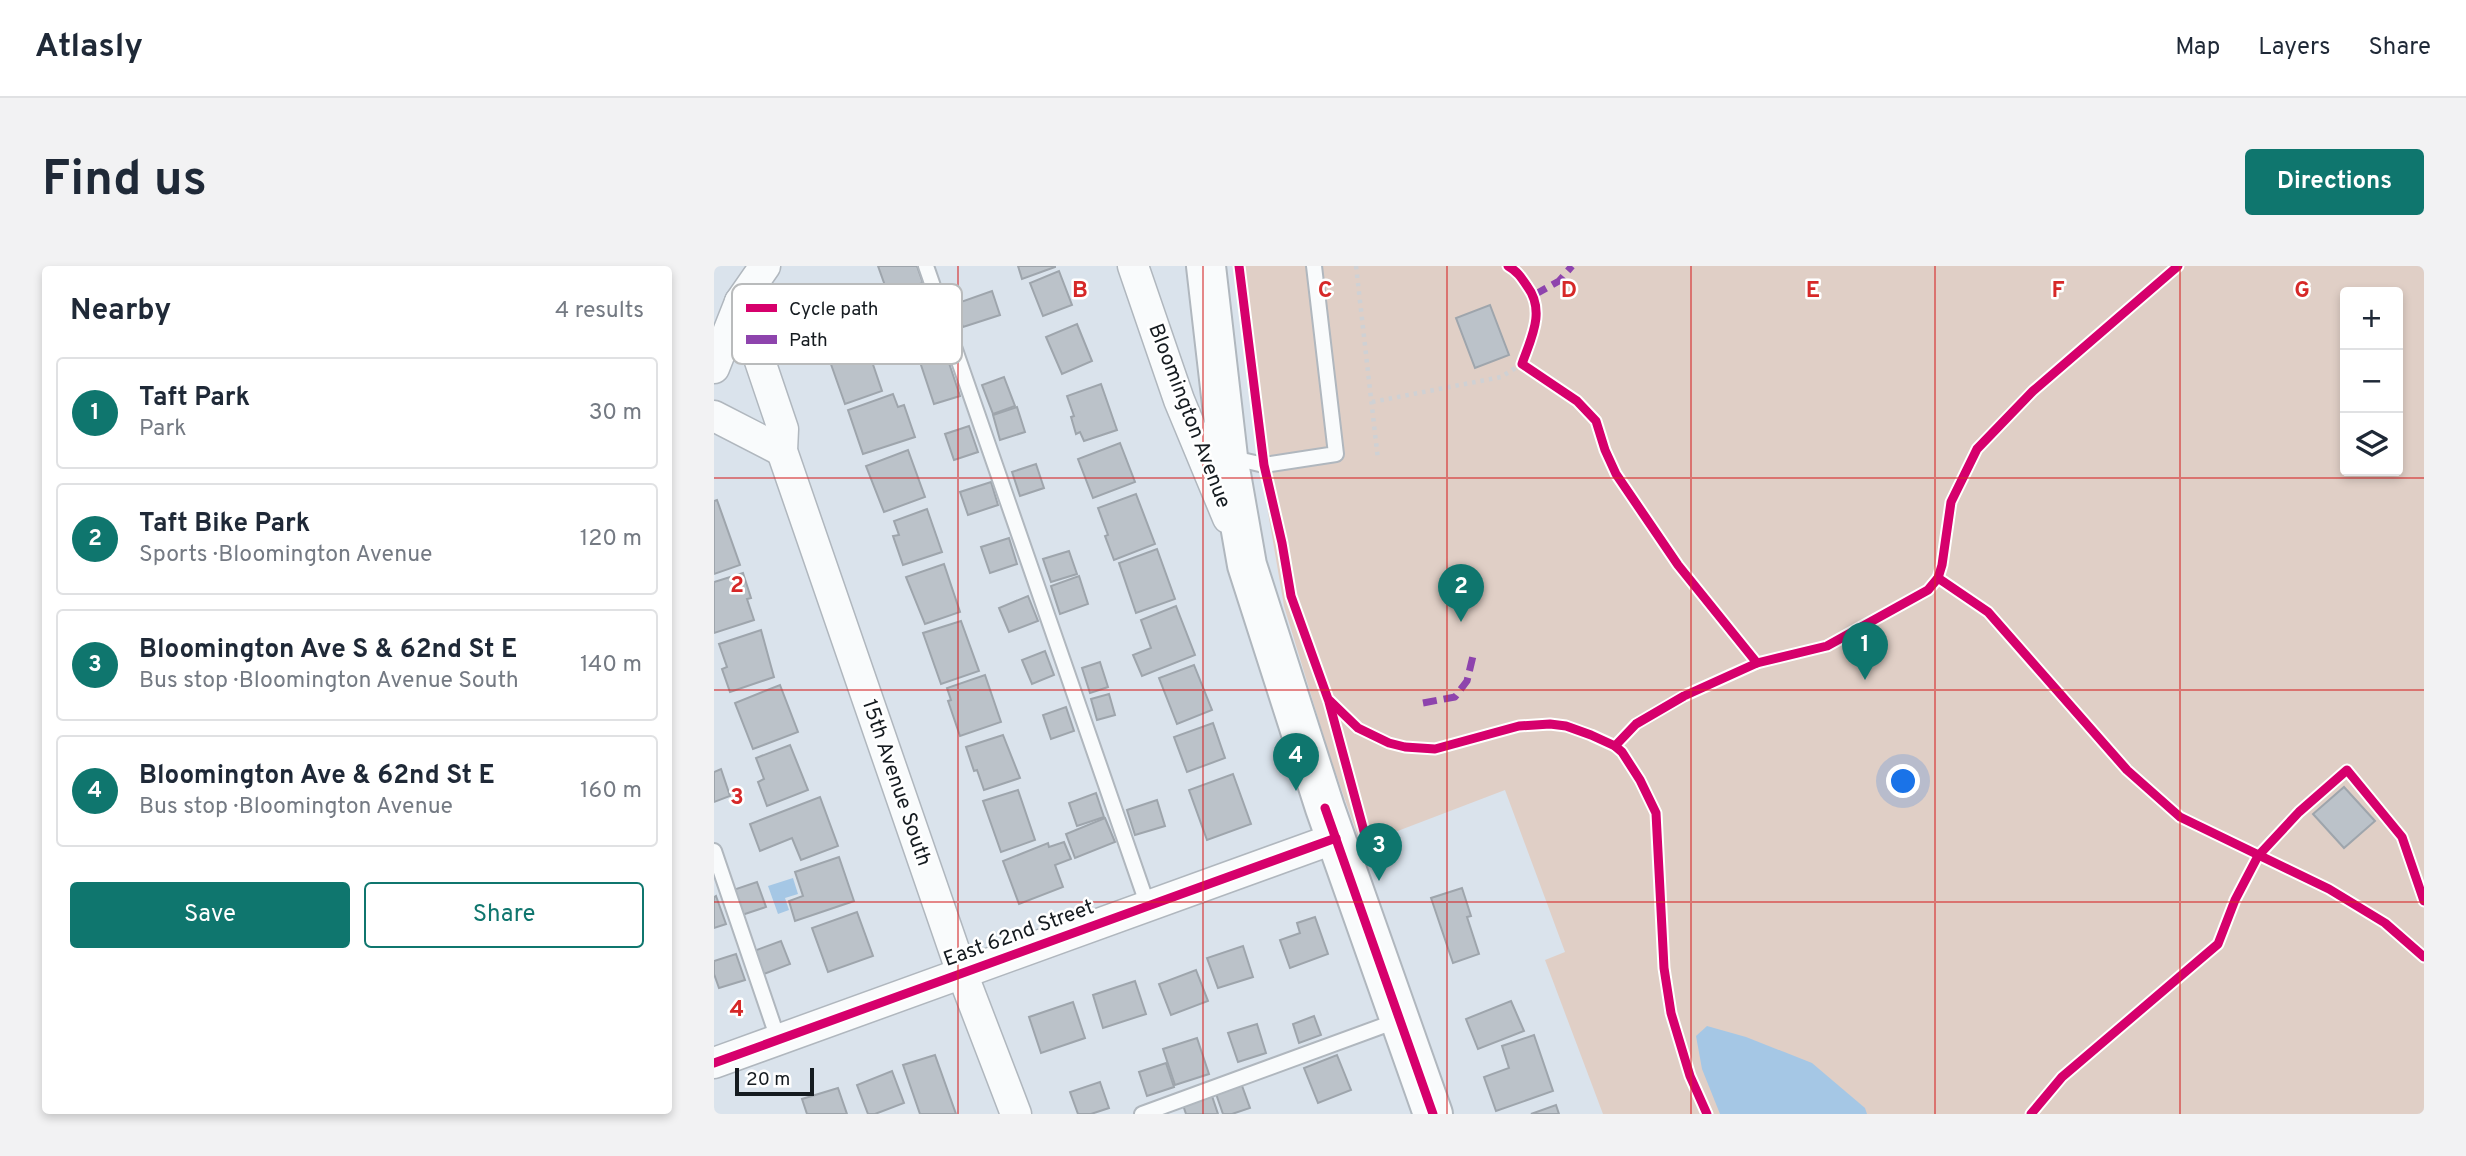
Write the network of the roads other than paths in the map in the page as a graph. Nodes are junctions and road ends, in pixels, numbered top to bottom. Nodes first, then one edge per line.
1 (765, 266) edge
2 (926, 266) edge
3 (1133, 266) edge
4 (1206, 266) edge
5 (1314, 266) edge
6 (752, 284) edge
7 (932, 284) edge
8 (732, 322) edge
9 (761, 364) edge
10 (960, 364) edge
11 (714, 368) edge
12 (714, 416) edge
13 (782, 451) junction
14 (1228, 457) junction
15 (1247, 565) junction
16 (1336, 838) junction
17 (714, 851) edge
18 (1148, 906) junction
19 (962, 973) junction
20 (1400, 1019) junction
21 (778, 1039) junction
22 (714, 1063) edge
23 (1016, 1114) edge
24 (1142, 1114) edge
25 (1433, 1114) edge

1 - 6 street
2 - 7 lane
3 - 15 street, Bloomington Avenue
4 - 14 street, Bloomington Avenue
5 - 14 lane
8 - 11 street
9 - 13 street, 15th Avenue South
10 - 18 lane
12 - 13 street
13 - 19 street, 15th Avenue South
14 - 15 street, Bloomington Avenue
15 - 16 street, Bloomington Avenue
16 - 18 street, East 62nd Street
16 - 20 street, Bloomington Avenue
17 - 21 lane
18 - 19 street, East 62nd Street
19 - 21 street, East 62nd Street
19 - 23 street, 15th Avenue South
20 - 24 lane
20 - 25 street, Bloomington Avenue
21 - 22 street, East 62nd Street

